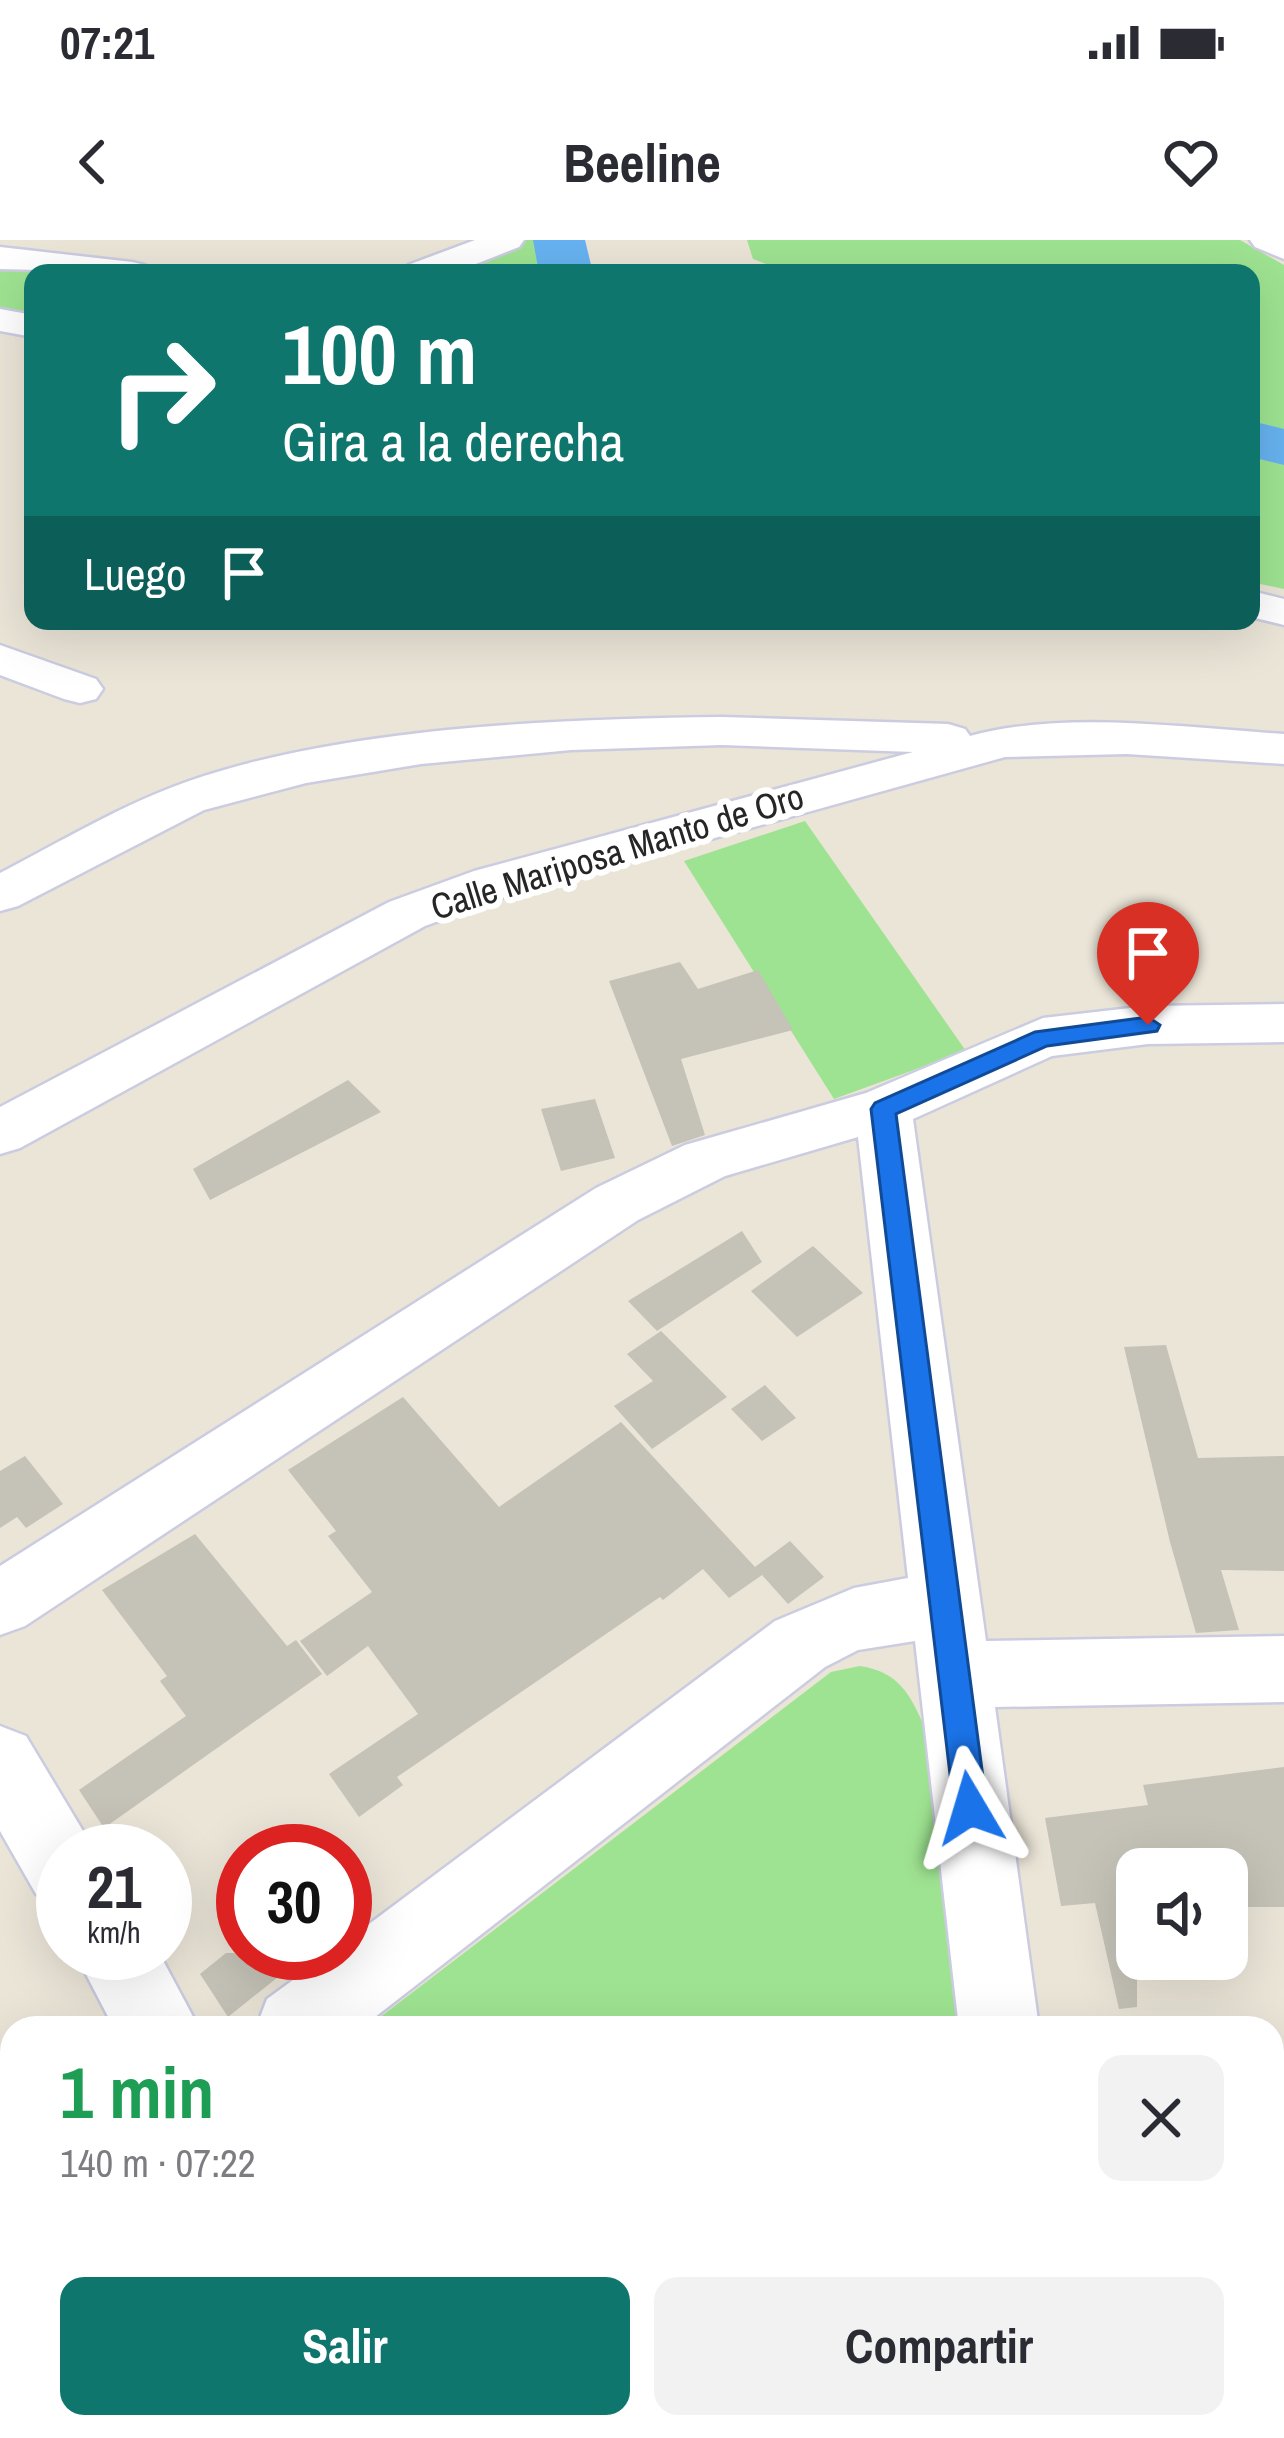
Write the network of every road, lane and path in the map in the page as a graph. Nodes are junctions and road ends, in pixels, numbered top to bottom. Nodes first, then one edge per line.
1 (507, 240) edge
2 (1267, 240) edge
3 (1284, 249) edge
4 (0, 258) edge
5 (53, 264) edge
6 (444, 264) edge
7 (0, 659) edge
8 (80, 689) dead end
9 (1004, 742) junction
10 (1284, 748) edge
11 (0, 894) edge
12 (1284, 1024) edge
13 (884, 1109) junction
14 (0, 1133) edge
15 (0, 1604) edge
16 (951, 1642) junction
17 (1284, 1669) edge
18 (0, 1760) edge
19 (38, 1824) edge
20 (130, 1980) edge
21 (152, 2016) edge
22 (312, 2016) edge
23 (998, 2016) edge

1 - 6 street
2 - 3 street
4 - 5 street
7 - 8 street
9 - 10 street, Calle Mariposa Manto de Oro
9 - 11 street
9 - 14 street, Calle Mariposa Manto de Oro
12 - 13 street
13 - 15 street
13 - 16 street
16 - 17 street
16 - 22 street
16 - 23 street
18 - 19 street
20 - 21 street

